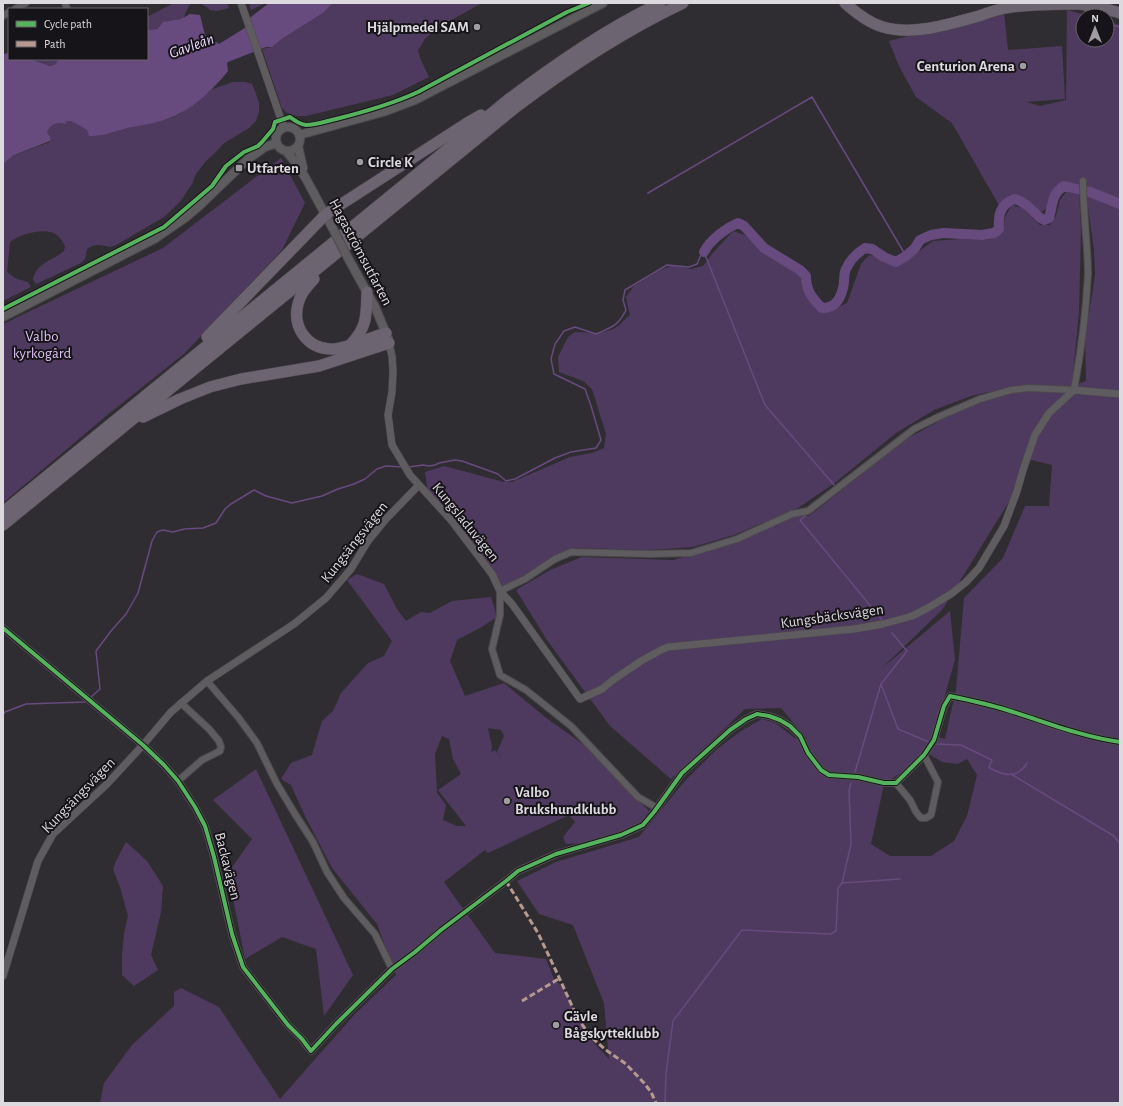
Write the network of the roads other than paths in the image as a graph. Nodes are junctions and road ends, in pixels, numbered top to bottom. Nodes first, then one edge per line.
1 (241, 3) edge
2 (603, 3) edge
3 (683, 3) edge
4 (845, 3) edge
5 (1076, 3) edge
6 (658, 4) edge
7 (1120, 13) edge
8 (509, 99) junction
9 (284, 128) junction
10 (299, 135) junction
11 (277, 143) junction
12 (298, 146) junction
13 (286, 151) junction
14 (305, 177) junction
15 (1083, 182) dead end
16 (326, 214) junction
17 (357, 237) junction
18 (367, 292) junction
19 (3, 317) edge
20 (388, 338) junction
21 (351, 345) junction
22 (171, 374) junction
23 (1074, 390) junction
24 (1120, 394) edge
25 (123, 428) junction
26 (419, 485) junction
27 (3, 512) edge
28 (3, 525) edge
29 (500, 591) junction
30 (3, 628) edge
31 (207, 681) junction
32 (580, 699) joint
33 (181, 703) junction
34 (1120, 742) edge
35 (143, 745) junction
36 (924, 754) junction
37 (178, 781) junction
38 (896, 783) junction
39 (657, 808) junction
40 (392, 969) junction
41 (3, 976) edge

1 - 9 street
2 - 10 main road
3 - 17 highway
4 - 5 highway
5 - 7 highway
6 - 8 highway
8 - 16 highway
8 - 22 highway
9 - 10 main road
9 - 11 main road
10 - 12 main road, Hagaströmsutfarten
11 - 13 main road, Hagaströmsutfarten
11 - 19 main road
12 - 13 main road
12 - 14 main road, Hagaströmsutfarten
13 - 14 main road, Hagaströmsutfarten
14 - 16 main road, Hagaströmsutfarten
15 - 23 street
16 - 18 main road, Hagaströmsutfarten, bridge
16 - 22 highway
17 - 21 highway
17 - 25 highway
18 - 20 main road, Hagaströmsutfarten
18 - 21 highway
20 - 21 highway
20 - 25 highway
20 - 26 street, Kungsladuvägen
22 - 27 highway
23 - 24 street
23 - 29 street
23 - 32 street, Kungsbäcksvägen
25 - 28 highway
26 - 29 street, Kungsladuvägen
26 - 31 street, Kungsängsvägen
29 - 32 street, Kungsladuvägen
29 - 39 street
30 - 35 street, Backavägen
31 - 33 street, Kungsängsvägen
31 - 40 street
33 - 35 street, Kungsängsvägen
33 - 37 street
34 - 36 street
35 - 37 street, Backavägen
35 - 41 street, Kungsängsvägen
36 - 38 street
36 - 38 street
37 - 40 street, Backavägen
38 - 39 street
39 - 40 street

